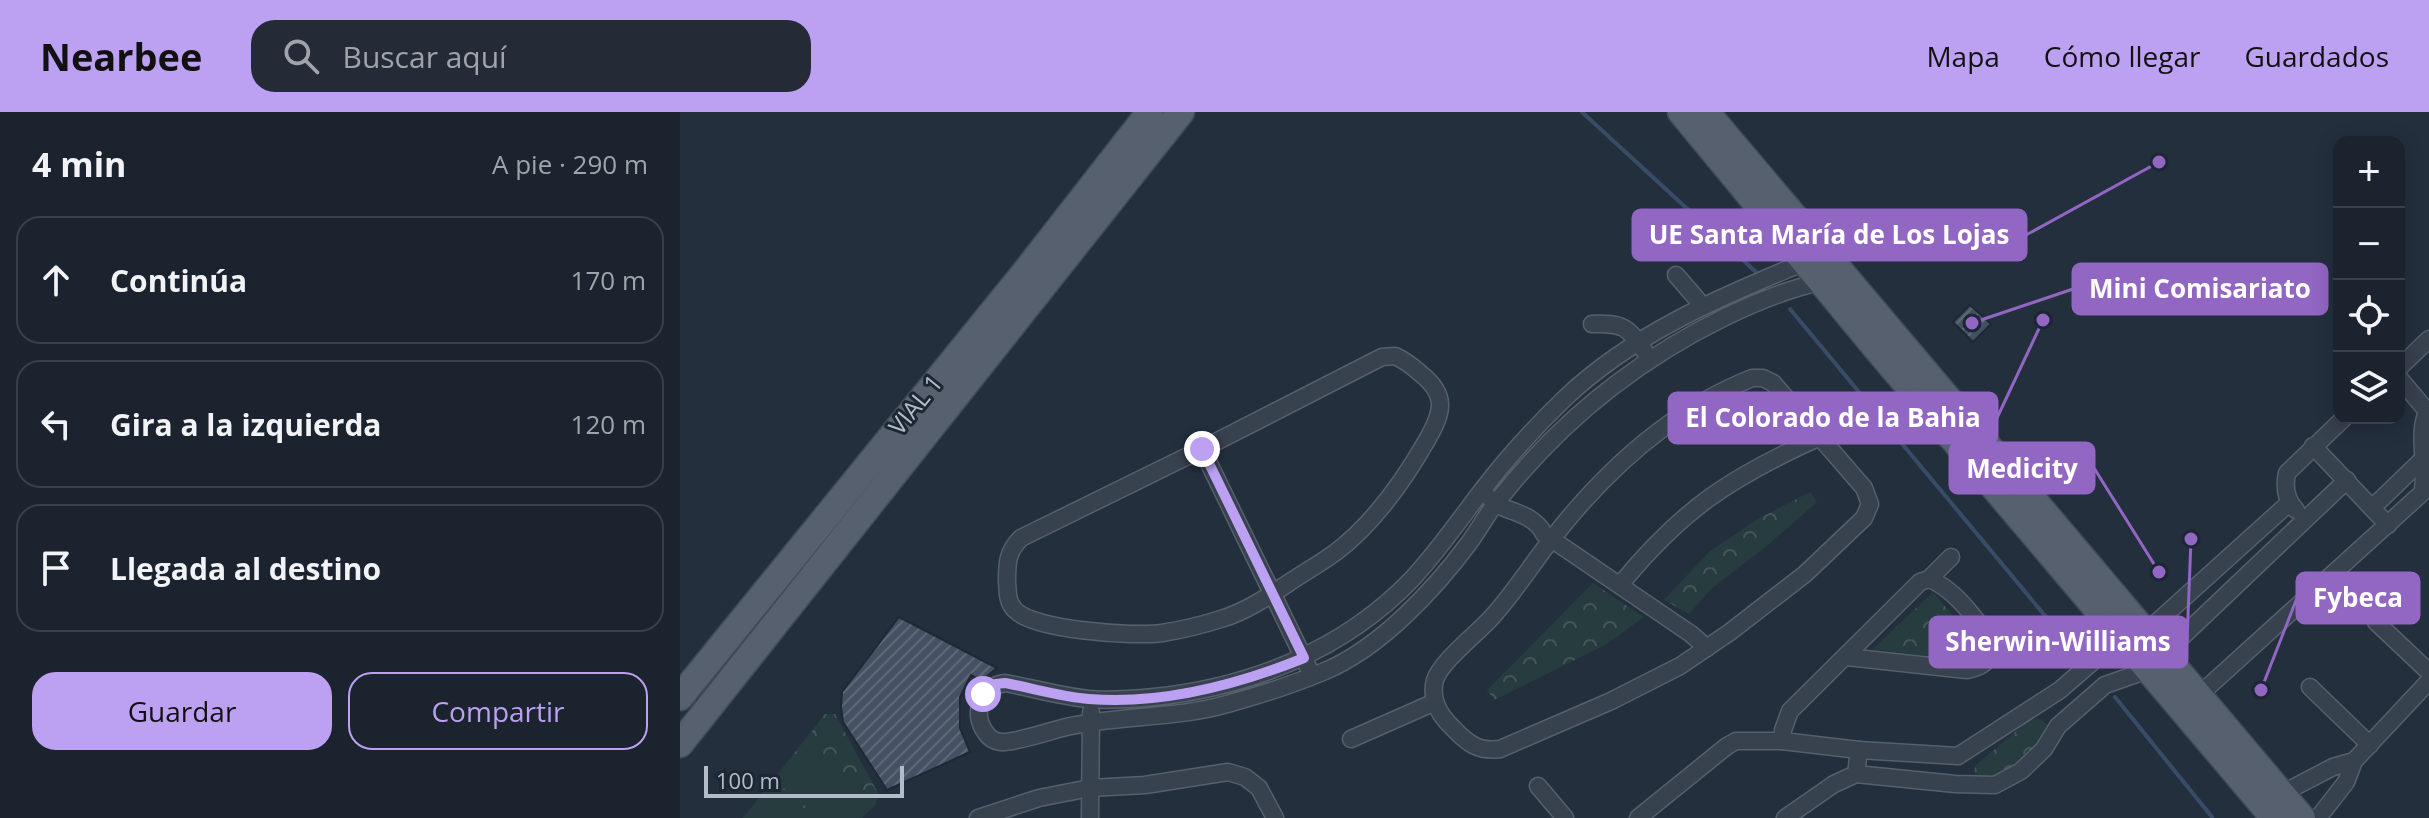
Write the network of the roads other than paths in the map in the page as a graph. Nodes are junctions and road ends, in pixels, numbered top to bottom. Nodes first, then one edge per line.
1 (1150, 112) edge
2 (1181, 112) edge
3 (1681, 112) edge
4 (1706, 112) edge
5 (1813, 272) junction
6 (1676, 275) dead end
7 (1702, 305) junction
8 (1686, 313) junction
9 (1592, 324) dead end
10 (1695, 332) junction
11 (2429, 339) edge
12 (1639, 343) junction
13 (1650, 360) junction
14 (2405, 362) edge
15 (2405, 385) edge
16 (2428, 410) edge
17 (2337, 424) edge
18 (1820, 437) junction
19 (2313, 446) junction
20 (1202, 449) junction
21 (2427, 455) junction
22 (2347, 480) junction
23 (1481, 492) junction
24 (2289, 503) junction
25 (1502, 506) junction
26 (2373, 507) junction
27 (2305, 520) junction
28 (2388, 525) junction
29 (1548, 537) junction
30 (2248, 541) junction
31 (1951, 557) dead end
32 (2265, 558) junction
33 (2208, 576) junction
34 (1929, 579) junction
35 (1620, 585) junction
36 (1274, 593) junction
37 (2226, 595) junction
38 (2376, 622) dead end
39 (2133, 635) junction
40 (1707, 648) junction
41 (1847, 657) junction
42 (1304, 658) junction
43 (2156, 663) junction
44 (2088, 666) junction
45 (2429, 672) edge
46 (1313, 675) junction
47 (2071, 681) junction
48 (2429, 681) edge
49 (2105, 685) junction
50 (2310, 687) dead end
51 (2198, 696) junction
52 (680, 697) edge
53 (1089, 699) junction
54 (2087, 700) junction
55 (1435, 702) junction
56 (2039, 706) junction
57 (1092, 722) junction
58 (2058, 726) junction
59 (1351, 739) dead end
60 (1782, 741) junction
61 (680, 744) edge
62 (2370, 745) junction
63 (1859, 750) junction
64 (1958, 756) junction
65 (2354, 761) junction
66 (1856, 774) junction
67 (1955, 784) junction
68 (1538, 786) dead end
69 (1090, 788) junction
70 (2278, 806) edge
71 (1789, 817) edge
72 (978, 818) edge
73 (1090, 818) edge
74 (1275, 818) edge
75 (1565, 818) edge
76 (1638, 818) edge
77 (2302, 818) edge
78 (2318, 818) edge

1 - 52 main road, VIAL 1
2 - 61 main road
3 - 5 main road
4 - 39 main road
5 - 7 street
5 - 10 street
5 - 39 main road
6 - 7 street
7 - 8 street
8 - 10 street
8 - 12 street
9 - 12 street
10 - 13 street
11 - 14 street
12 - 13 street
12 - 23 street
13 - 25 street
15 - 16 street
16 - 21 street
17 - 19 street
18 - 29 street
18 - 35 street
18 - 40 street
19 - 22 street
19 - 24 street
20 - 36 street
20 - 36 street
20 - 36 street
21 - 26 street
21 - 28 street
22 - 26 street
22 - 27 street
23 - 25 street
23 - 42 street
24 - 27 street
24 - 30 street
25 - 29 street
25 - 46 street
26 - 28 street
27 - 32 street
28 - 51 street
29 - 35 street
29 - 55 street
30 - 32 street
30 - 33 street
31 - 34 street
32 - 37 street
33 - 37 street
33 - 39 street
34 - 41 street
34 - 41 street
35 - 40 street
36 - 42 street
37 - 43 street
38 - 45 street
39 - 43 main road
39 - 44 street
40 - 55 street
41 - 60 street
42 - 46 street
42 - 53 street
43 - 49 street
43 - 51 main road
43 - 70 main road
44 - 47 street
44 - 49 street
46 - 57 street
47 - 54 street
47 - 56 street
48 - 62 street
49 - 54 street
50 - 62 street
51 - 70 main road
53 - 57 street
53 - 57 street
54 - 58 street
55 - 59 street
56 - 58 street
56 - 64 street
57 - 69 street
58 - 67 street
60 - 63 street
60 - 76 street
62 - 65 street
63 - 64 street
63 - 66 street
64 - 67 street
65 - 70 street
65 - 78 street
66 - 67 street
66 - 71 street
68 - 75 street
69 - 72 street
69 - 73 street
69 - 74 street
70 - 77 main road

